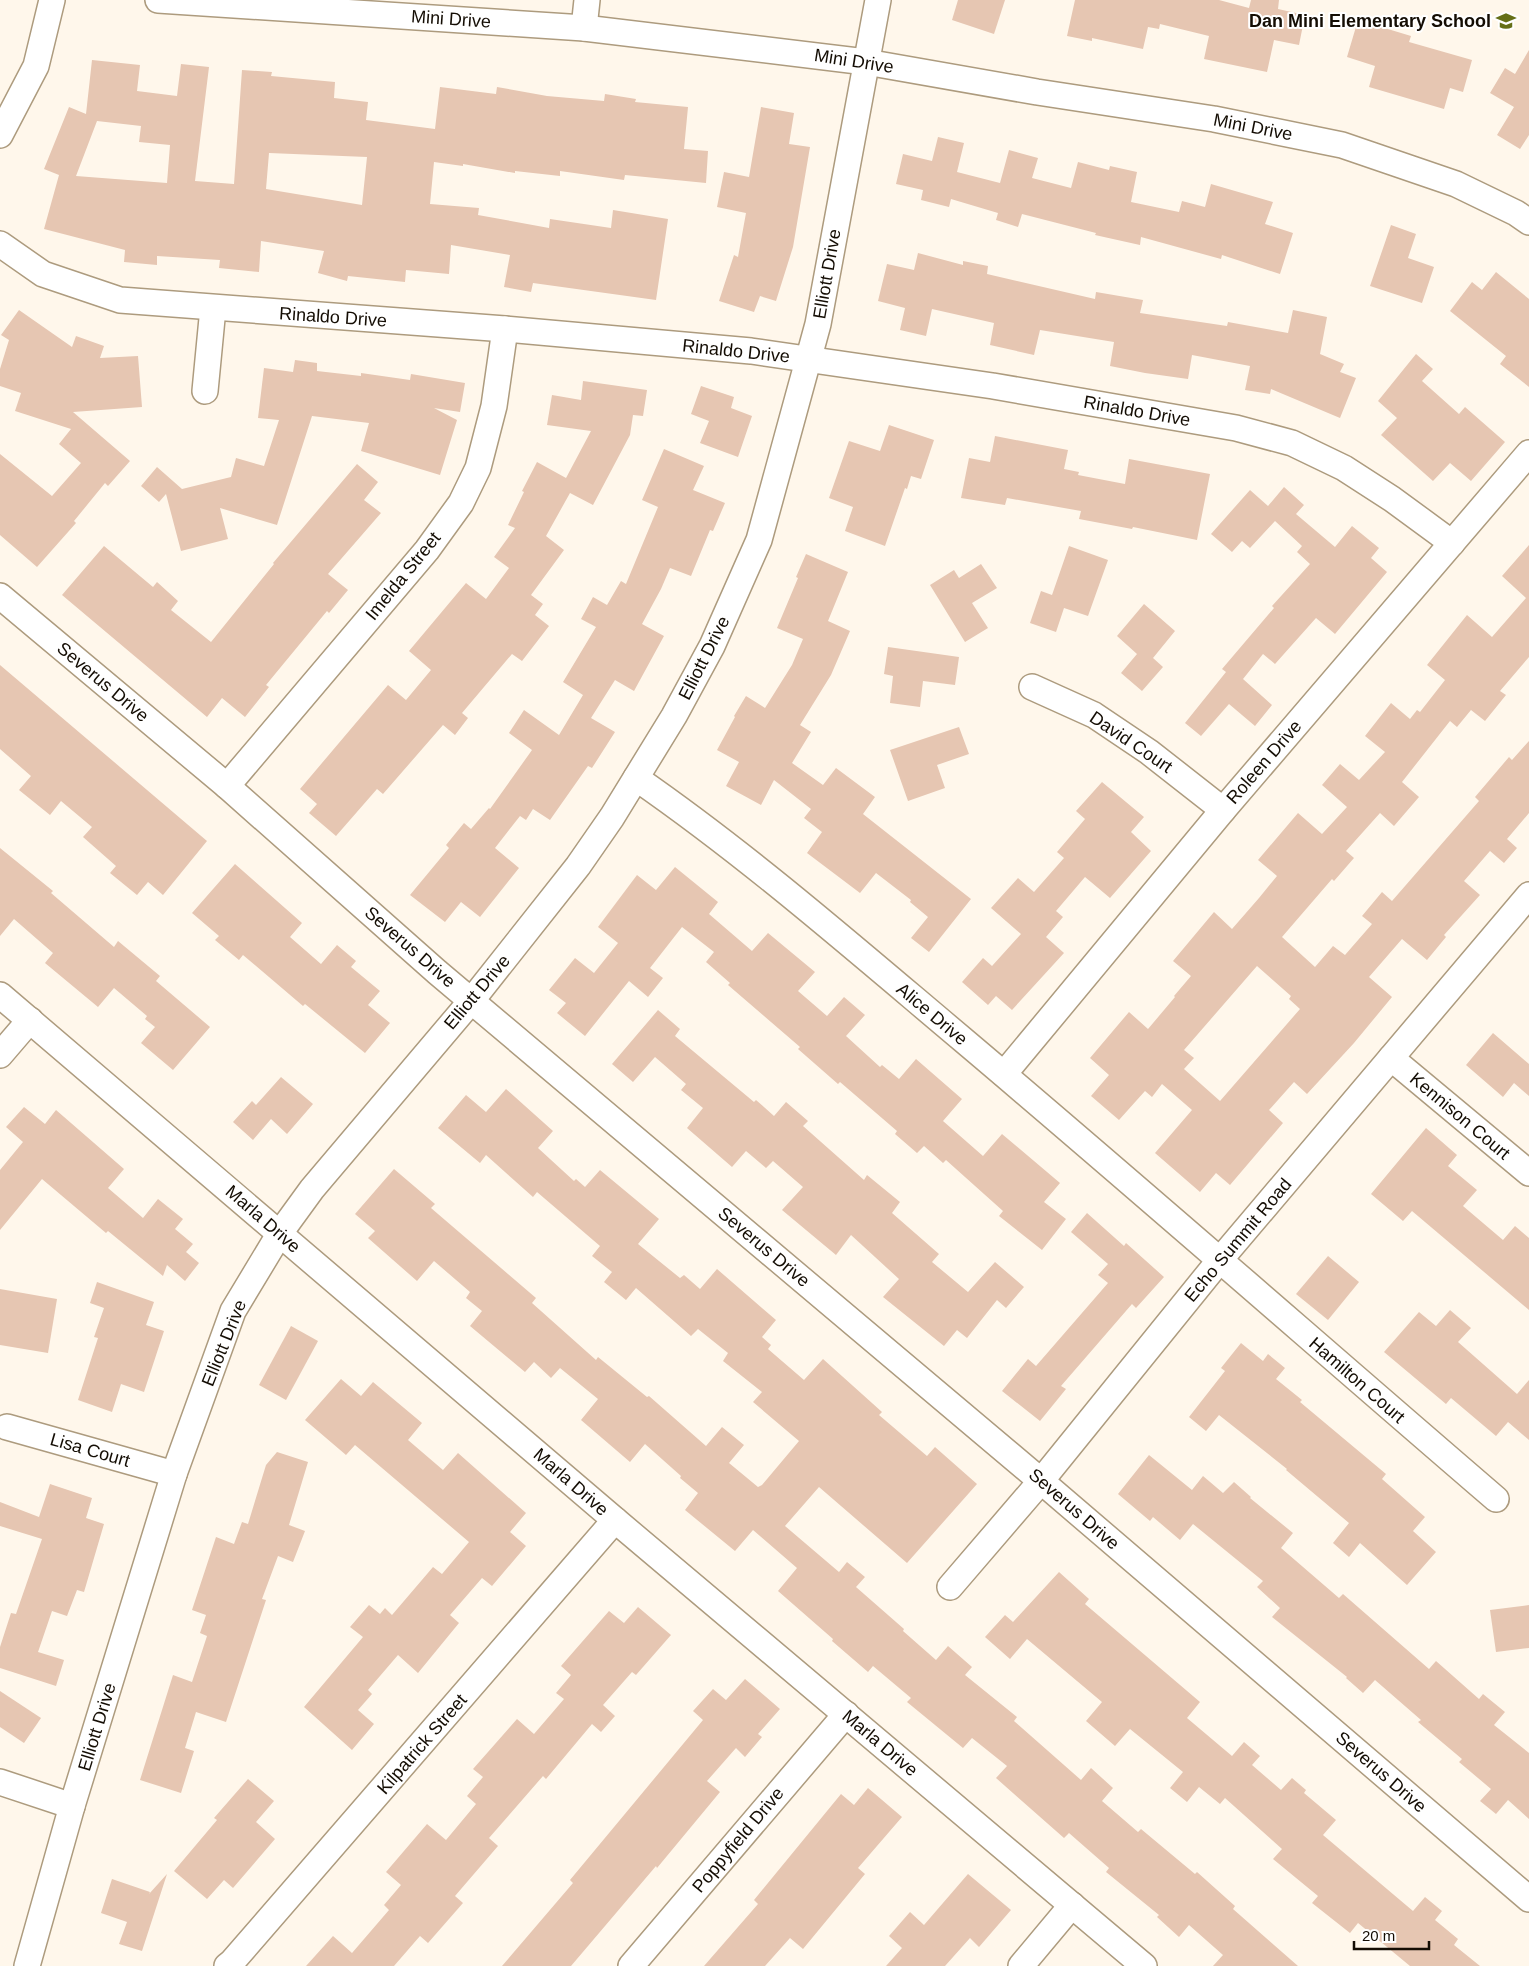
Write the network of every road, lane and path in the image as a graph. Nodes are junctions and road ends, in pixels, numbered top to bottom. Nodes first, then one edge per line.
1 (52, 0) edge
2 (158, 0) edge
3 (587, 0) edge
4 (878, 0) edge
5 (584, 28) junction
6 (866, 62) junction
7 (0, 135) edge
8 (1529, 222) edge
9 (0, 244) edge
10 (213, 308) junction
11 (505, 329) junction
12 (809, 359) junction
13 (205, 390) dead end
14 (1529, 453) edge
15 (1452, 543) junction
16 (0, 596) edge
17 (1032, 687) dead end
18 (636, 778) junction
19 (226, 786) junction
20 (1223, 810) junction
21 (1529, 895) edge
22 (0, 995) edge
23 (472, 1000) junction
24 (30, 1020) junction
25 (0, 1056) edge
26 (1391, 1058) junction
27 (1004, 1074) junction
28 (1529, 1173) edge
29 (280, 1233) junction
30 (1219, 1261) junction
31 (6, 1427) dead end
32 (174, 1474) junction
33 (1040, 1480) junction
34 (1496, 1499) dead end
35 (615, 1520) junction
36 (950, 1587) dead end
37 (846, 1714) junction
38 (0, 1782) edge
39 (72, 1806) junction
40 (1529, 1899) edge
41 (1072, 1905) junction
42 (27, 1966) edge
43 (227, 1966) edge
44 (631, 1966) edge
45 (1021, 1966) edge
46 (1144, 1966) edge

1 - 7 street
2 - 5 street, Mini Drive
3 - 5 street
4 - 6 street, Elliott Drive
5 - 6 street, Mini Drive
6 - 8 street, Mini Drive
6 - 12 street, Elliott Drive
9 - 10 street, Rinaldo Drive
10 - 11 street, Rinaldo Drive
10 - 13 street
11 - 12 street, Rinaldo Drive
11 - 19 street, Imelda Street
12 - 15 street, Rinaldo Drive
12 - 18 street, Elliott Drive
14 - 15 street, Roleen Drive
15 - 20 street, Roleen Drive
16 - 19 street, Severus Drive
17 - 20 street, David Court
18 - 23 street, Elliott Drive
18 - 27 street, Alice Drive
19 - 23 street, Severus Drive
20 - 27 street, Roleen Drive
21 - 26 street, Echo Summit Road
22 - 24 street, Marla Drive
23 - 29 street, Elliott Drive
23 - 33 street, Severus Drive
24 - 25 street
24 - 29 street, Marla Drive
26 - 28 street, Kennison Court
26 - 30 street, Echo Summit Road
27 - 30 street, Alice Drive
29 - 32 street, Elliott Drive
29 - 35 street, Marla Drive
30 - 33 street, Echo Summit Road
30 - 34 street, Hamilton Court
31 - 32 street, Lisa Court
32 - 39 street, Elliott Drive
33 - 36 street, Echo Summit Road
33 - 40 street, Severus Drive
35 - 37 street, Marla Drive
35 - 43 street, Kilpatrick Street
37 - 41 street, Marla Drive
37 - 44 street, Poppyfield Drive
38 - 39 street
39 - 42 street, Elliott Drive
41 - 45 street
41 - 46 street, Marla Drive

